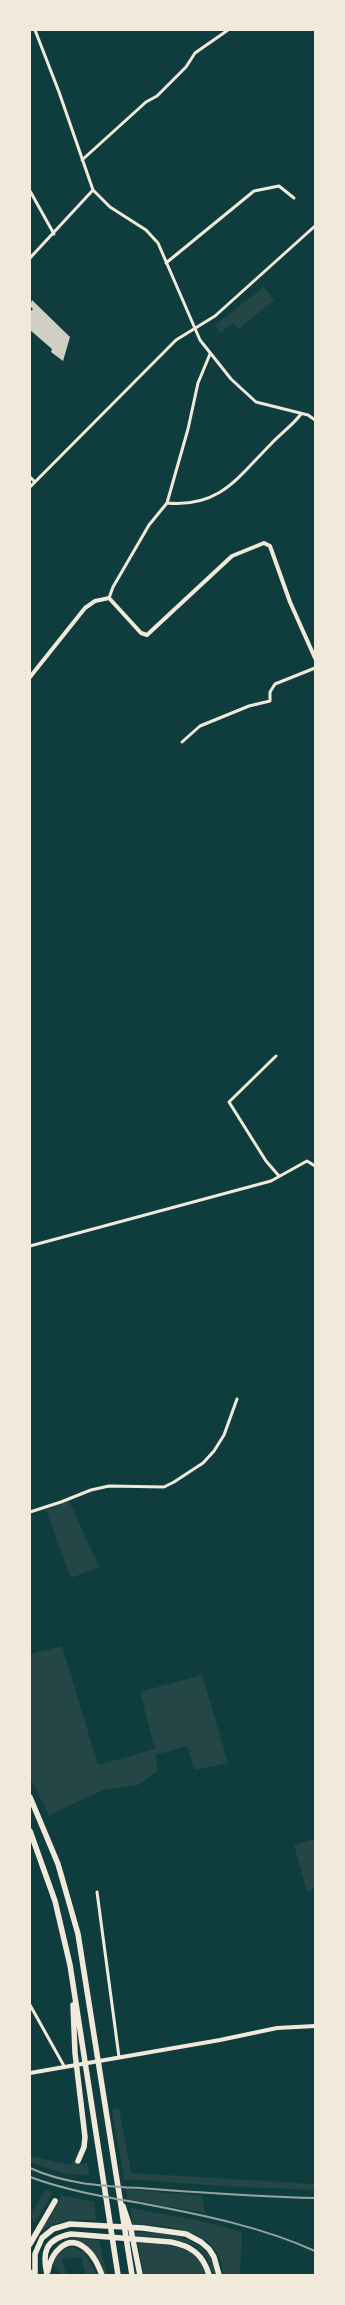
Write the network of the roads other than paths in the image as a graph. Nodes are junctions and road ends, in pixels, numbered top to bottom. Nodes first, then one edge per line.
1 (35, 30) edge
2 (228, 30) edge
3 (82, 160) junction
4 (93, 190) junction
5 (30, 192) edge
6 (294, 198) dead end
7 (315, 226) edge
8 (54, 234) junction
9 (30, 258) edge
10 (166, 263) junction
11 (195, 330) junction
12 (210, 354) junction
13 (301, 414) junction
14 (315, 420) edge
15 (30, 477) edge
16 (35, 482) junction
17 (30, 487) edge
18 (167, 503) junction
19 (109, 598) junction
20 (313, 653) edge
21 (315, 658) edge
22 (315, 668) edge
23 (30, 677) edge
24 (182, 742) dead end
25 (276, 1056) dead end
26 (315, 1166) edge
27 (279, 1176) junction
28 (30, 1246) edge
29 (237, 1399) dead end
30 (30, 1512) edge
31 (30, 1797) edge
32 (30, 1831) edge
33 (97, 1892) dead end
34 (73, 1987) junction
35 (30, 2005) edge
36 (315, 2026) edge
37 (119, 2057) junction
38 (64, 2066) junction
39 (30, 2073) edge
40 (78, 2161) dead end
41 (119, 2195) junction
42 (55, 2201) dead end
43 (30, 2244) edge
44 (35, 2275) edge
45 (47, 2275) edge
46 (102, 2275) edge
47 (118, 2275) edge
48 (132, 2275) edge
49 (140, 2275) edge
50 (209, 2275) edge
51 (219, 2275) edge

1 - 3 street
2 - 3 street
3 - 4 street
4 - 8 street
4 - 10 street
5 - 8 street
6 - 10 street
7 - 11 street
8 - 9 street
10 - 11 street
11 - 12 street
11 - 16 street
12 - 13 street
12 - 18 street
13 - 14 street
13 - 18 street
15 - 16 street
16 - 17 street
18 - 19 street
19 - 20 street
19 - 23 street
20 - 21 street
22 - 24 street
25 - 27 street
26 - 27 street
27 - 28 street
29 - 30 street
31 - 41 highway
32 - 34 highway
33 - 37 street
34 - 40 highway
34 - 47 highway
35 - 38 street
36 - 37 street
37 - 38 street
38 - 39 street
41 - 48 highway
41 - 49 highway
42 - 43 highway
44 - 51 highway
45 - 46 highway
45 - 50 highway

